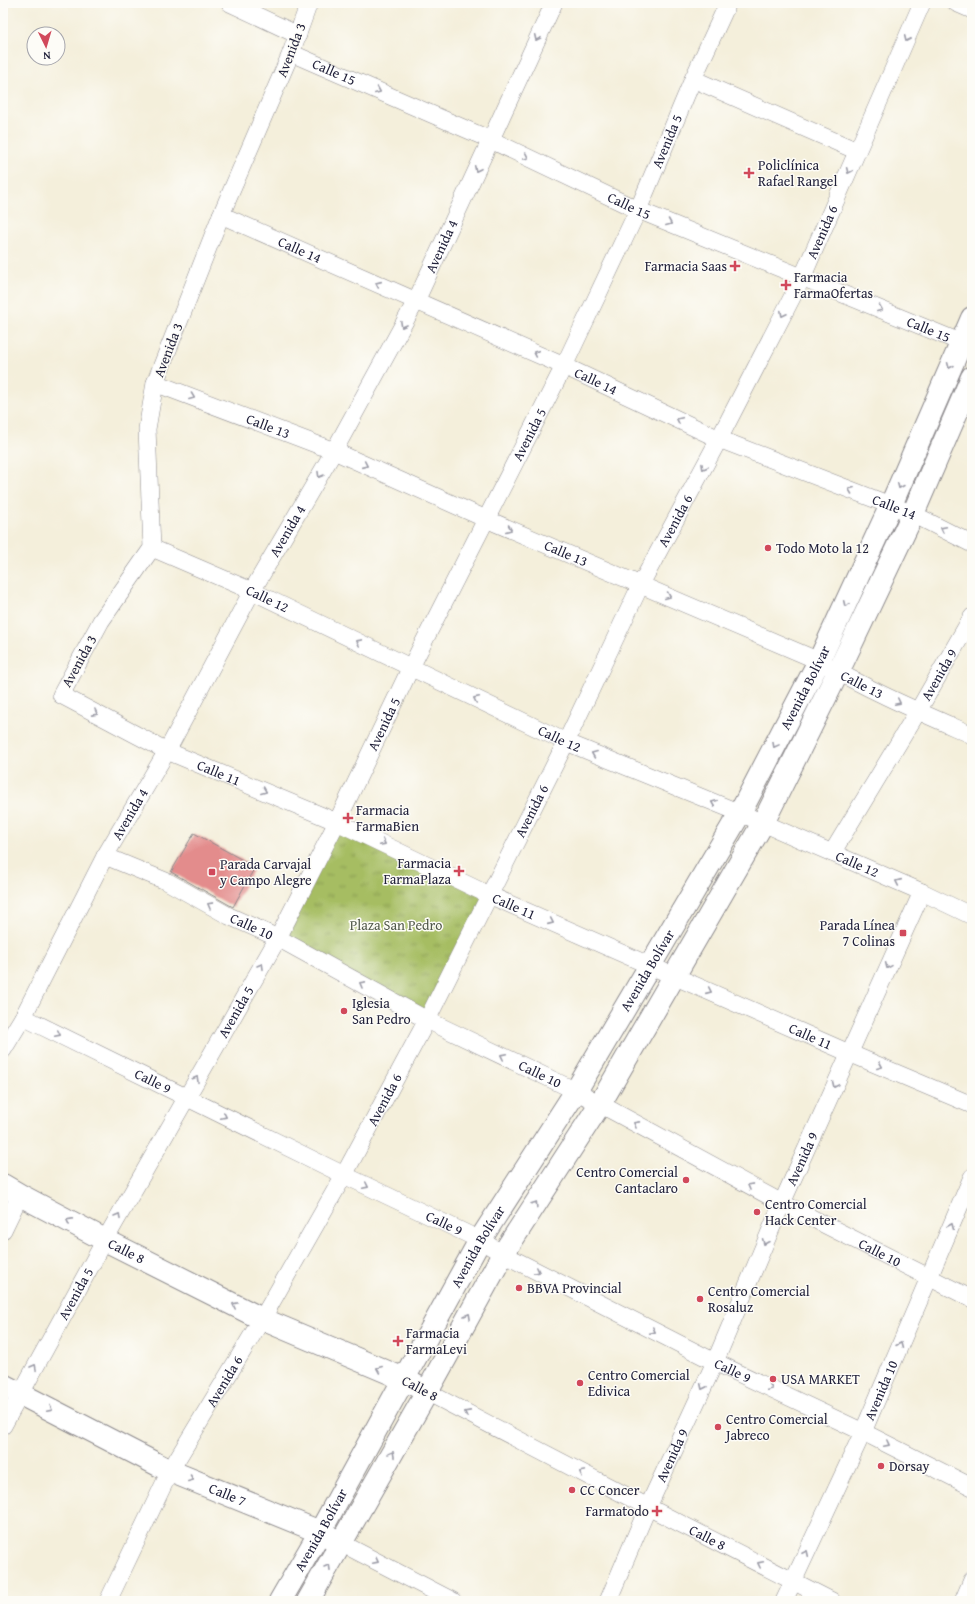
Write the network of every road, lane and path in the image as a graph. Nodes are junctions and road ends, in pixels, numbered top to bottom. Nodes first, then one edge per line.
1 (230, 3) edge
2 (309, 3) edge
3 (554, 3) edge
4 (728, 3) edge
5 (922, 3) edge
6 (956, 3) edge
7 (972, 10) edge
8 (298, 35) junction
9 (291, 53) junction
10 (693, 79) junction
11 (491, 140) junction
12 (858, 151) junction
13 (638, 210) junction
14 (221, 215) junction
15 (802, 278) junction
16 (416, 301) junction
17 (972, 318) edge
18 (966, 344) edge
19 (564, 366) junction
20 (972, 377) edge
21 (156, 383) junction
22 (719, 439) junction
23 (334, 451) junction
24 (891, 505) junction
25 (913, 514) junction
26 (486, 519) junction
27 (972, 544) edge
28 (152, 548) junction
29 (640, 584) junction
30 (252, 591) junction
31 (972, 617) edge
32 (819, 661) junction
33 (411, 667) junction
34 (838, 672) junction
35 (61, 694) joint
36 (918, 711) junction
37 (972, 736) edge
38 (566, 742) junction
39 (167, 751) junction
40 (740, 813) junction
41 (338, 822) junction
42 (763, 823) junction
43 (832, 853) junction
44 (105, 856) junction
45 (922, 892) junction
46 (489, 895) junction
47 (972, 916) edge
48 (278, 938) junction
49 (649, 965) junction
50 (674, 975) junction
51 (23, 1017) junction
52 (427, 1020) junction
53 (3, 1050) edge
54 (849, 1053) junction
55 (576, 1091) junction
56 (185, 1097) junction
57 (600, 1104) junction
58 (972, 1105) edge
59 (344, 1175) junction
60 (972, 1177) edge
61 (12, 1190) edge
62 (782, 1203) junction
63 (3, 1230) edge
64 (105, 1240) junction
65 (480, 1240) junction
66 (503, 1254) junction
67 (928, 1278) junction
68 (972, 1300) edge
69 (262, 1318) junction
70 (715, 1362) junction
71 (404, 1379) junction
72 (11, 1389) edge
73 (427, 1392) junction
74 (3, 1426) edge
75 (863, 1432) junction
76 (170, 1471) junction
77 (972, 1487) edge
78 (648, 1507) junction
79 (320, 1532) junction
80 (342, 1543) junction
81 (972, 1580) edge
82 (793, 1581) junction
83 (108, 1601) edge
84 (280, 1601) edge
85 (308, 1601) edge
86 (454, 1601) edge
87 (608, 1601) edge
88 (784, 1601) edge
89 (832, 1601) edge
90 (963, 1601) edge

1 - 8 street
2 - 8 street, Avenida 3
3 -> 11 street, Avenida 4
4 - 10 street, Avenida 5
5 -> 12 street, Avenida 6
6 - 7 street
8 - 9 street, Avenida 3
9 -> 11 street, Calle 15
9 - 14 street, Avenida 3
10 - 12 street
10 - 13 street, Avenida 5
11 -> 13 street, Calle 15
11 -> 16 street, Avenida 4
12 -> 15 street, Avenida 6
13 -> 15 street, Calle 15
13 - 19 street, Avenida 5
16 -> 14 street, Calle 14
14 - 21 street, Avenida 3
15 -> 18 street, Calle 15
15 -> 22 street, Avenida 6
19 -> 16 street, Calle 14
16 -> 23 street, Avenida 4
17 - 18 main road, Avenida Bolívar
18 -> 24 main road, Avenida Bolívar
22 -> 19 street, Calle 14
19 - 26 street, Avenida 5
20 - 25 main road, Avenida Bolívar
21 -> 23 street, Calle 13
21 - 28 street, Avenida 3
24 -> 22 street, Calle 14
22 -> 29 street, Avenida 6
23 -> 26 street, Calle 13
23 -> 30 street, Avenida 4
24 - 25 street, Calle 14
24 -> 32 main road, Avenida Bolívar
27 -> 25 street, Calle 14
25 - 34 main road, Avenida Bolívar
26 -> 29 street, Calle 13
26 - 33 street, Avenida 5
28 - 30 street, Calle 12
28 - 35 street, Avenida 3
29 -> 32 street, Calle 13
29 - 38 street, Avenida 6
33 -> 30 street, Calle 12
30 - 39 street, Avenida 4
31 - 36 street, Avenida 9
32 - 34 street, Calle 13
32 -> 40 main road, Avenida Bolívar
38 -> 33 street, Calle 12
33 - 41 street, Avenida 5
34 -> 36 street, Calle 13
34 - 42 main road, Avenida Bolívar
35 -> 39 street, Calle 11
36 - 37 street, Calle 13
36 - 43 street, Avenida 9
40 -> 38 street, Calle 12
38 - 46 street, Avenida 6
39 -> 41 street, Calle 11
39 - 44 street, Avenida 4
40 - 42 street, Calle 12
40 - 49 main road, Avenida Bolívar
41 -> 46 street, Calle 11
41 - 48 street, Avenida 5
42 - 43 street, Calle 12
42 - 50 main road, Avenida Bolívar
45 -> 43 street, Calle 12
48 -> 44 street, Calle 10
44 - 51 street, Avenida 4
45 - 47 street, Calle 12
45 -> 54 street, Avenida 9
46 -> 49 street, Calle 11
46 - 52 street, Avenida 6
52 -> 48 street, Calle 10
56 -> 48 street, Avenida 5
49 - 50 street, Calle 11
49 - 55 main road, Avenida Bolívar
50 -> 54 street, Calle 11
50 - 57 main road, Avenida Bolívar
51 - 53 street, Avenida 4
51 -> 56 street, Calle 9
55 -> 52 street, Calle 10
52 - 59 street, Avenida 6
54 -> 58 street, Calle 11
54 -> 62 street, Avenida 9
55 - 57 street, Calle 10
55 - 65 main road, Avenida Bolívar
56 -> 59 street, Calle 9
64 -> 56 street, Avenida 5
62 -> 57 street, Calle 10
66 -> 57 main road, Avenida Bolívar
59 -> 65 street, Calle 9
59 - 69 street, Avenida 6
67 -> 60 street, Avenida 10
61 - 63 street
64 -> 61 main road, Calle 8
62 - 67 street, Calle 10
62 -> 70 street, Avenida 9
69 -> 64 main road, Calle 8
72 -> 64 street, Avenida 5
65 - 66 street, Calle 9
65 - 71 main road, Avenida Bolívar
66 -> 70 street, Calle 9
73 -> 66 main road, Avenida Bolívar
67 - 68 street, Calle 10
75 -> 67 street, Avenida 10
71 -> 69 main road, Calle 8
69 - 76 street, Avenida 6
70 -> 75 street, Calle 9
70 -> 78 street, Avenida 9
71 - 73 main road, Calle 8
71 - 79 main road, Avenida Bolívar
72 - 74 street, Avenida 5
72 -> 76 main road, Calle 7
78 -> 73 street, Calle 8
80 -> 73 main road, Avenida Bolívar
75 -> 77 street, Calle 9
82 -> 75 street, Avenida 10
76 -> 79 main road, Calle 7
76 - 83 street, Avenida 6
82 -> 78 street, Calle 8
78 - 87 street, Avenida 9
79 - 80 main road, Calle 7
79 - 84 main road, Avenida Bolívar
85 -> 80 main road, Avenida Bolívar
80 -> 86 street, Calle 7
81 - 90 street
82 - 88 street, Avenida 10
82 - 89 street, Calle 8

